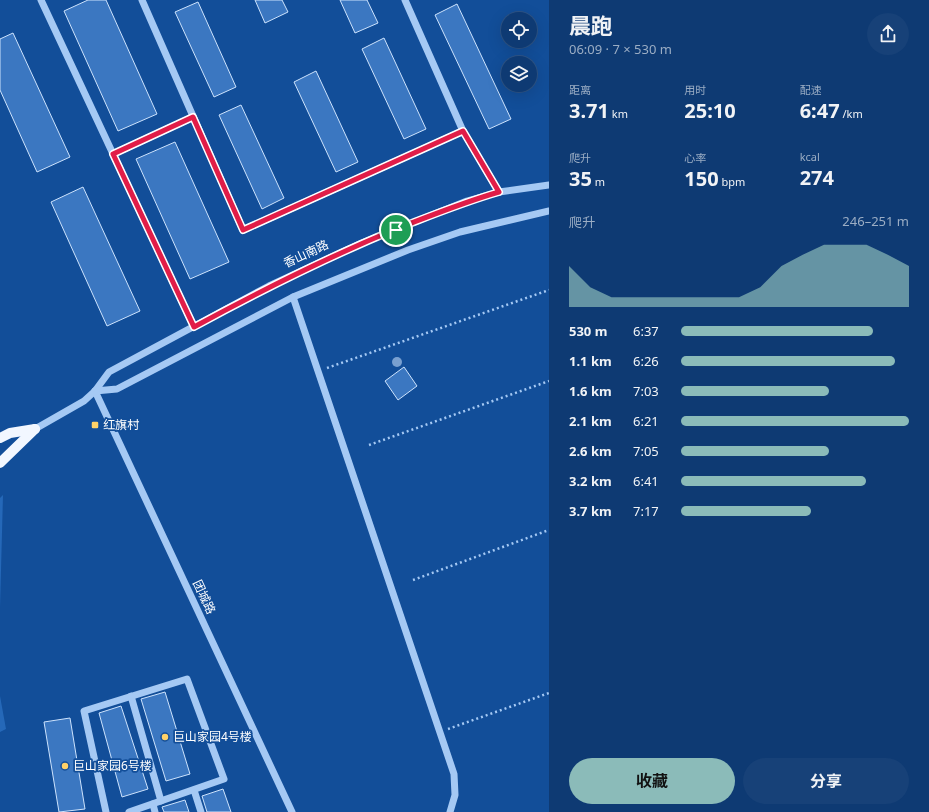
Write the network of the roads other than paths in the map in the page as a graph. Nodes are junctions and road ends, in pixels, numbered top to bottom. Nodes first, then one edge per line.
1 (41, 0) edge
2 (142, 0) edge
3 (405, 0) edge
4 (193, 117) junction
5 (463, 131) junction
6 (113, 154) junction
7 (548, 185) edge
8 (499, 192) junction
9 (549, 211) edge
10 (293, 297) junction
11 (194, 327) junction
12 (95, 391) junction
13 (35, 429) junction
14 (0, 438) edge
15 (0, 463) edge
16 (131, 696) junction
17 (194, 790) junction
18 (161, 801) junction
19 (153, 804) junction
20 (106, 812) edge
21 (129, 812) edge
22 (155, 812) edge
23 (201, 812) edge
24 (292, 812) edge
25 (450, 812) edge

1 - 6 street
2 - 4 street
3 - 5 street
4 - 5 street
4 - 6 street
5 - 8 street
6 - 11 street
7 - 8 street, 香山南路
8 - 11 street, 香山南路
9 - 10 street
10 - 12 street
10 - 25 street
11 - 12 street, 香山南路
12 - 13 street, 香山南路
12 - 24 street, 团城路
13 - 14 main road, 香山南路
13 - 15 main road, 香山南路
16 - 17 street
16 - 18 street
16 - 20 street
17 - 18 street
17 - 23 street
18 - 19 street
19 - 21 street
19 - 22 street

